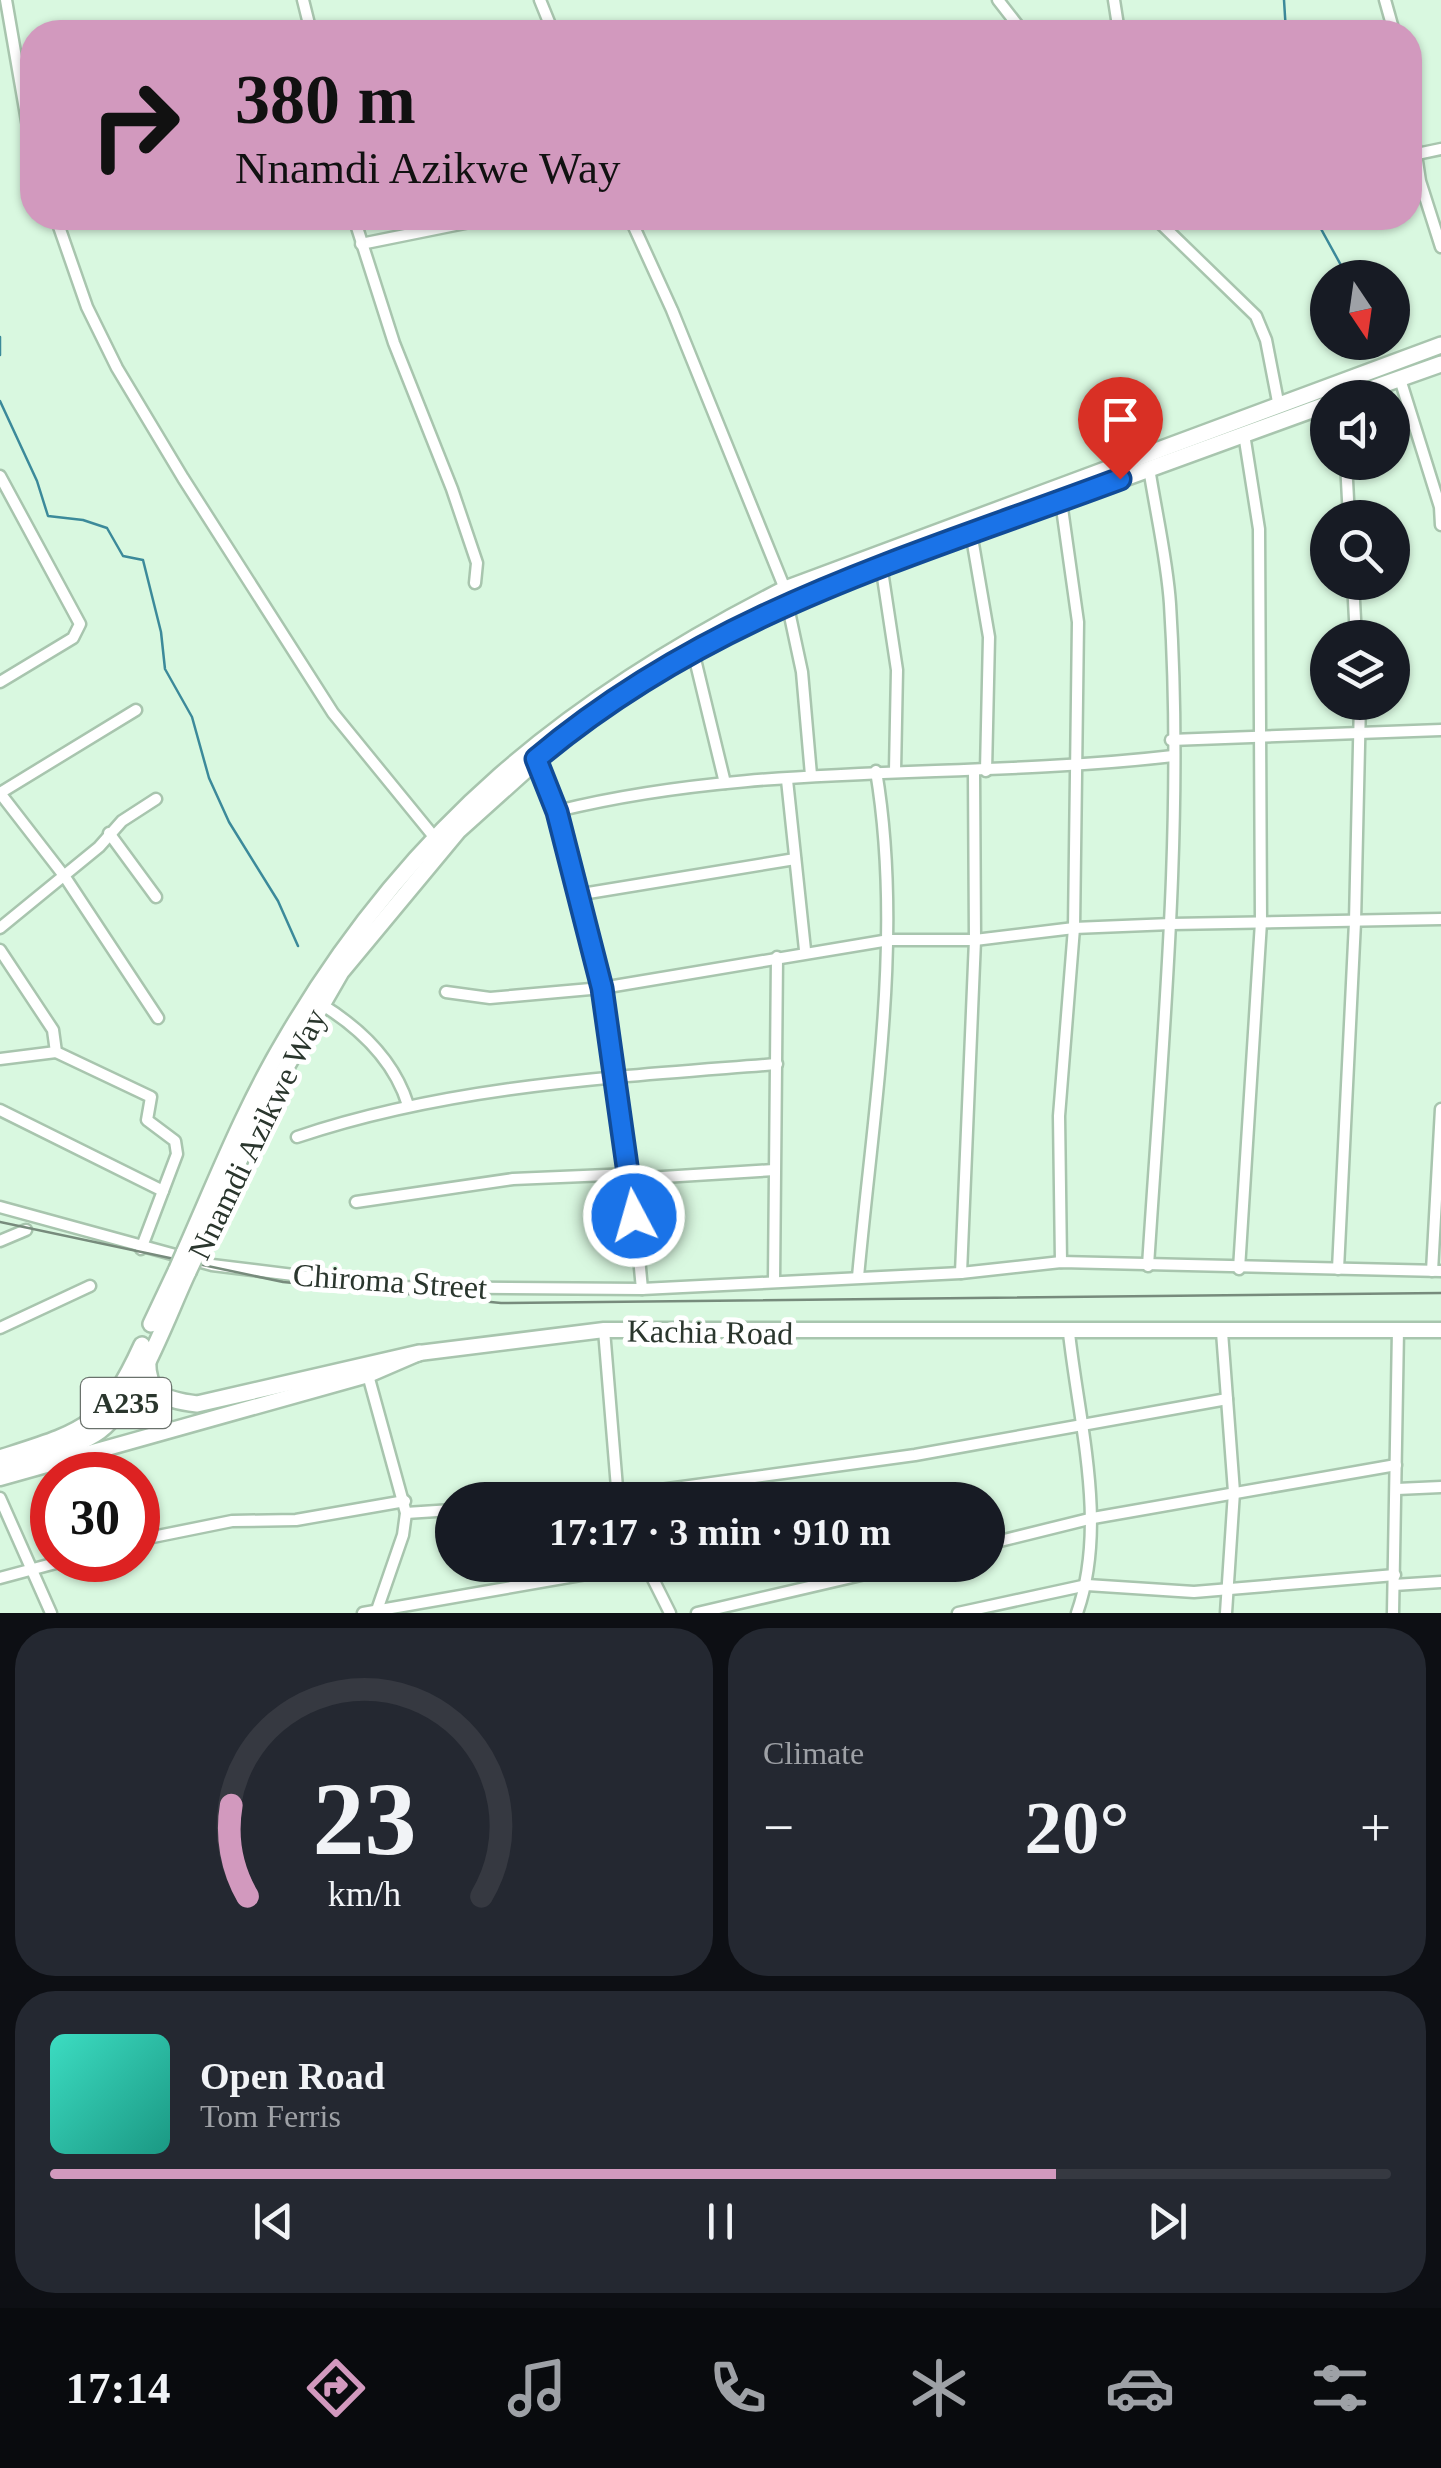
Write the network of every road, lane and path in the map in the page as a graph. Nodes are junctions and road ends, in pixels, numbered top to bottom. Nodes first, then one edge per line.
1 (6, 0) edge
2 (998, 0) edge
3 (1014, 20) edge
4 (20, 81) edge
5 (1422, 180) edge
6 (60, 230) edge
7 (357, 230) edge
8 (430, 230) edge
9 (635, 230) edge
10 (1167, 230) edge
11 (360, 244) junction
12 (1441, 246) edge
13 (1441, 345) edge
14 (1441, 364) edge
15 (1400, 378) junction
16 (1394, 380) edge
17 (1279, 407) junction
18 (1310, 410) edge
19 (1244, 434) junction
20 (1149, 468) junction
21 (0, 476) edge
22 (1061, 501) junction
23 (1440, 507) edge
24 (1441, 525) edge
25 (971, 532) junction
26 (881, 564) junction
27 (475, 583) dead end
28 (786, 596) junction
29 (693, 650) junction
30 (0, 682) edge
31 (136, 710) dead end
32 (1361, 720) edge
33 (1441, 730) edge
34 (1362, 731) junction
35 (1262, 734) junction
36 (1171, 740) junction
37 (1173, 756) junction
38 (536, 759) junction
39 (1078, 767) junction
40 (876, 771) junction
41 (895, 772) junction
42 (980, 772) junction
43 (812, 775) junction
44 (786, 780) junction
45 (725, 784) junction
46 (0, 793) edge
47 (156, 799) dead end
48 (557, 812) junction
49 (108, 833) junction
50 (435, 838) junction
51 (795, 858) junction
52 (65, 876) junction
53 (576, 895) junction
54 (156, 897) dead end
55 (1441, 920) edge
56 (1261, 922) junction
57 (1355, 922) junction
58 (1170, 924) junction
59 (0, 928) edge
60 (1074, 928) junction
61 (889, 940) junction
62 (975, 940) junction
63 (0, 950) edge
64 (806, 950) junction
65 (777, 957) junction
66 (602, 988) junction
67 (446, 992) dead end
68 (321, 1004) junction
69 (158, 1018) dead end
70 (56, 1052) junction
71 (0, 1059) edge
72 (777, 1064) junction
73 (615, 1077) junction
74 (408, 1105) junction
75 (1441, 1109) edge
76 (0, 1110) edge
77 (297, 1137) dead end
78 (774, 1170) junction
79 (631, 1176) junction
80 (163, 1191) junction
81 (356, 1202) dead end
82 (0, 1208) edge
83 (26, 1230) dead end
84 (0, 1241) edge
85 (141, 1249) junction
86 (190, 1254) junction
87 (1061, 1262) junction
88 (1148, 1266) junction
89 (1239, 1269) junction
90 (1338, 1269) junction
91 (183, 1270) junction
92 (1437, 1271) edge
93 (961, 1273) junction
94 (858, 1278) junction
95 (774, 1281) junction
96 (90, 1286) dead end
97 (642, 1289) junction
98 (0, 1328) edge
99 (604, 1330) junction
100 (1398, 1330) junction
101 (1441, 1330) edge
102 (1222, 1332) junction
103 (1069, 1333) junction
104 (148, 1354) junction
105 (419, 1354) junction
106 (368, 1375) junction
107 (1227, 1399) junction
108 (1078, 1425) junction
109 (0, 1458) edge
110 (1396, 1465) junction
111 (0, 1474) edge
112 (617, 1482) edge
113 (733, 1482) edge
114 (1441, 1487) edge
115 (1397, 1488) junction
116 (1234, 1492) junction
117 (0, 1498) edge
118 (406, 1507) junction
119 (435, 1509) edge
120 (1093, 1518) junction
121 (160, 1535) edge
122 (1005, 1540) edge
123 (30, 1566) edge
124 (30, 1570) edge
125 (0, 1578) edge
126 (1394, 1580) junction
127 (37, 1582) edge
128 (541, 1582) edge
129 (654, 1582) edge
130 (831, 1582) edge
131 (1441, 1582) edge
132 (1087, 1584) junction
133 (1228, 1587) junction
134 (376, 1611) edge
135 (51, 1613) edge
136 (363, 1613) edge
137 (670, 1613) edge
138 (698, 1613) edge
139 (958, 1613) edge
140 (1077, 1613) edge
141 (1226, 1613) edge
142 (1393, 1613) edge

1 - 4 street
2 - 3 street
5 - 12 street
6 - 50 street
7 - 11 street
8 - 11 street
9 - 28 street
10 - 17 street
11 - 27 street
13 - 17 highway, Nnamdi Azikwe Way / A235
14 - 15 highway
15 - 16 highway
15 - 23 street
17 - 28 highway, Nnamdi Azikwe Way / A235
18 - 19 highway, Nnamdi Azikwe Way / A235
19 - 20 highway, Nnamdi Azikwe Way / A235
19 - 35 street
20 - 22 highway, Nnamdi Azikwe Way / A235
20 - 36 street
21 - 30 street
22 - 25 highway, Nnamdi Azikwe Way / A235
22 - 39 street
23 - 24 street
25 - 26 highway, Nnamdi Azikwe Way / A235
25 - 42 street
26 - 28 highway, Nnamdi Azikwe Way / A235
26 - 41 street
28 - 29 highway, Nnamdi Azikwe Way / A235
28 - 43 street
28 - 50 highway, Nnamdi Azikwe Way / A235
29 - 38 highway, Nnamdi Azikwe Way / A235
29 - 45 street
31 - 46 street
32 - 34 street
33 - 34 street
34 - 35 street
34 - 57 street
35 - 36 street
35 - 56 street
36 - 37 street
37 - 39 street
37 - 58 street
38 - 48 street
38 - 68 highway, Nnamdi Azikwe Way / A235
39 - 42 street
39 - 60 street
40 - 41 street
40 - 43 street
40 - 61 street
41 - 42 street
42 - 62 street
43 - 44 street
44 - 45 street
44 - 51 street
45 - 48 street
46 - 52 street
47 - 49 street
48 - 53 street
49 - 52 street
49 - 54 street
50 - 86 highway, Nnamdi Azikwe Way / A235
51 - 53 street
51 - 64 street
52 - 59 street
52 - 69 street
53 - 66 street
55 - 57 street
56 - 57 street
56 - 58 street
56 - 89 street
57 - 90 street
58 - 60 street
58 - 88 street
60 - 62 street
60 - 87 street
61 - 62 street
61 - 64 street
61 - 94 street
62 - 93 street
63 - 70 street
64 - 65 street
65 - 66 street
65 - 72 street
66 - 67 street
66 - 73 street
68 - 74 street
68 - 86 highway, Nnamdi Azikwe Way / A235
70 - 71 street
70 - 80 street
72 - 73 street
72 - 78 street
73 - 74 street
73 - 79 street
74 - 77 street
75 - 92 street
76 - 80 street
78 - 79 street
78 - 95 street
79 - 81 street
79 - 97 street
80 - 85 street
82 - 85 street, Chiroma Street
83 - 84 street
85 - 97 street, Chiroma Street
86 - 91 highway, Nnamdi Azikwe Way / A235, bridge
87 - 88 street, Chiroma Street
87 - 93 street, Chiroma Street
88 - 89 street, Chiroma Street
89 - 90 street, Chiroma Street
90 - 92 street, Chiroma Street
91 - 104 highway, Nnamdi Azikwe Way / A235
91 - 109 highway, A235
93 - 94 street, Chiroma Street
94 - 95 street, Chiroma Street
95 - 97 street, Chiroma Street
96 - 98 street
99 - 103 main road, Kachia Road
99 - 105 main road, Kachia Road
99 - 112 street
100 - 101 main road, Kachia Road
100 - 102 main road, Kachia Road
100 - 110 street
102 - 103 main road, Kachia Road
102 - 107 street
103 - 108 street
104 - 105 highway
104 - 111 highway, Nnamdi Azikwe Way / A235
105 - 106 main road, Kachia Road
106 - 111 main road, Kachia Road
106 - 118 street
107 - 108 street
107 - 116 street
108 - 113 street
108 - 120 street
110 - 115 street
110 - 116 street
114 - 115 street
115 - 126 street
116 - 120 street
116 - 133 street
117 - 123 street
118 - 119 street
118 - 121 street
118 - 134 street
120 - 122 street
120 - 132 street
124 - 125 street
126 - 131 street
126 - 133 street
126 - 142 street
127 - 135 street
128 - 134 street
129 - 137 street
130 - 138 street
132 - 133 street
132 - 139 street
132 - 140 street
133 - 141 street
134 - 136 street

